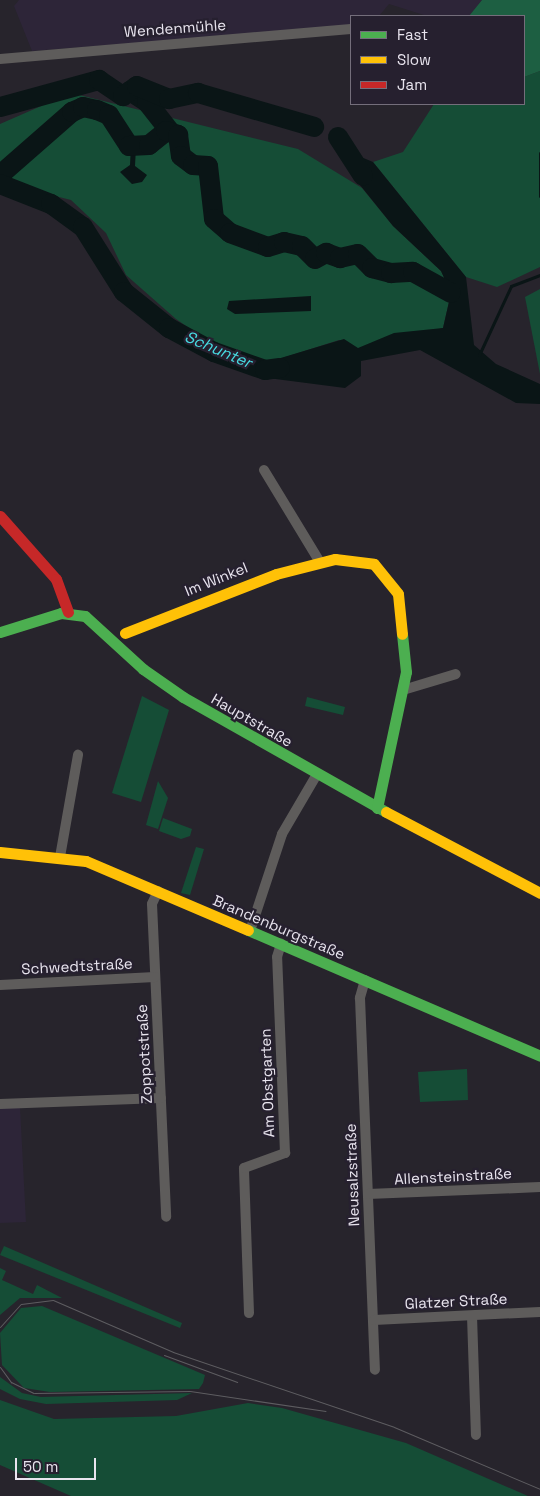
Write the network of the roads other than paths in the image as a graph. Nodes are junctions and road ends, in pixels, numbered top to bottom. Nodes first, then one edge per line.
1 (350, 29) edge
2 (0, 59) edge
3 (264, 470) dead end
4 (0, 516) edge
5 (320, 562) junction
6 (68, 612) junction
7 (0, 632) edge
8 (125, 633) dead end
9 (456, 674) dead end
10 (403, 690) junction
11 (78, 755) dead end
12 (317, 774) junction
13 (377, 808) junction
14 (0, 852) edge
15 (60, 857) junction
16 (158, 890) junction
17 (540, 893) edge
18 (250, 931) junction
19 (281, 944) junction
20 (155, 977) junction
21 (364, 980) junction
22 (0, 985) edge
23 (540, 1056) edge
24 (161, 1098) junction
25 (0, 1104) edge
26 (540, 1187) edge
27 (368, 1194) junction
28 (166, 1217) dead end
29 (540, 1312) edge
30 (249, 1313) dead end
31 (472, 1316) junction
32 (374, 1320) junction
33 (375, 1370) dead end
34 (476, 1435) dead end

1 - 2 street, Wendenmühle
3 - 5 street
4 - 6 street
5 - 8 street, Im Winkel
5 - 10 street, Im Winkel
6 - 7 street
6 - 12 street, Hauptstraße
9 - 10 street
10 - 13 street, Im Winkel
11 - 15 street
12 - 13 street, Hauptstraße
12 - 18 street
13 - 17 street, Hauptstraße
14 - 15 street, Brandenburgstraße
15 - 16 street, Brandenburgstraße
16 - 18 street, Brandenburgstraße
16 - 20 street, Zoppotstraße
18 - 19 street, Brandenburgstraße
19 - 21 street, Brandenburgstraße
19 - 30 street, Am Obstgarten
20 - 22 street, Schwedtstraße
20 - 24 street, Zoppotstraße
21 - 23 street, Brandenburgstraße
21 - 27 street, Neusalzstraße
24 - 25 street
24 - 28 street, Zoppotstraße
26 - 27 street, Allensteinstraße
27 - 32 street, Neusalzstraße
29 - 31 street, Glatzer Straße
31 - 32 street, Glatzer Straße
31 - 34 street
32 - 33 street, Neusalzstraße

